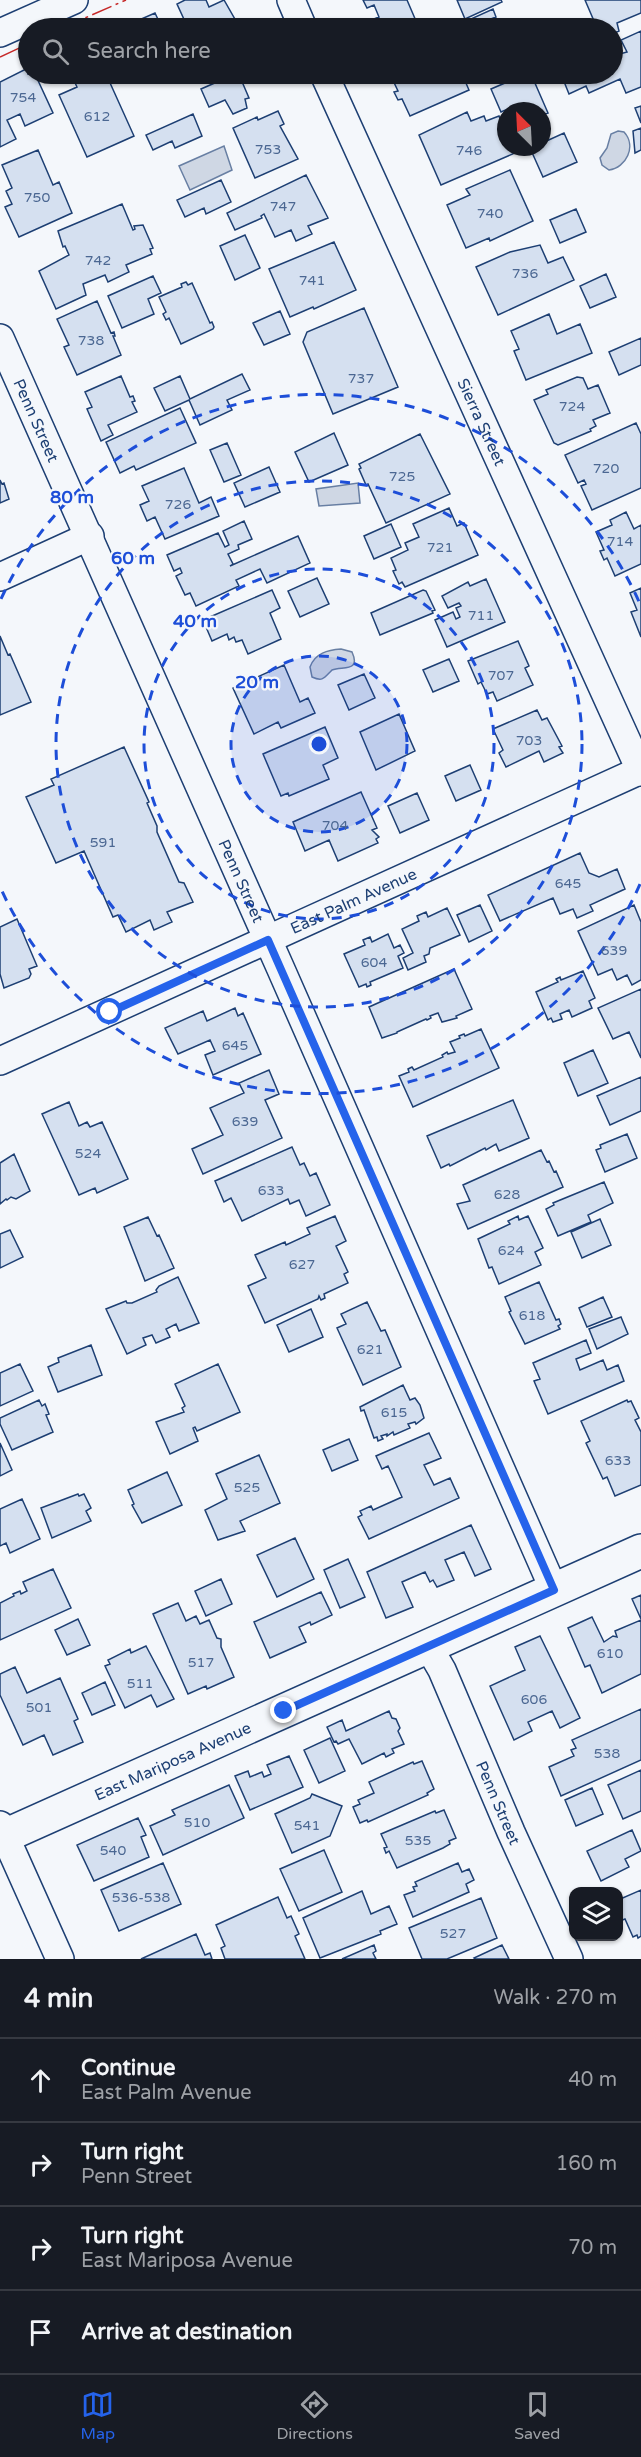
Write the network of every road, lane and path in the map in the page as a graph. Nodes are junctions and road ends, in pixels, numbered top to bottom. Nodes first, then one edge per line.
1 (74, 0) edge
2 (291, 0) edge
3 (34, 18) edge
4 (299, 18) edge
5 (18, 25) edge
6 (0, 33) edge
7 (329, 84) edge
8 (0, 338) edge
9 (8, 376) edge
10 (90, 536) junction
11 (0, 577) edge
12 (641, 771) edge
13 (268, 940) junction
14 (0, 1061) edge
15 (641, 1551) edge
16 (554, 1590) junction
17 (428, 1647) junction
18 (2, 1833) edge
19 (60, 1959) edge
20 (569, 1959) edge

1 - 3 street
2 - 4 street
5 - 6 street
7 - 12 street, Sierra Street
8 - 9 street, Penn Street
9 - 10 street, Penn Street
10 - 11 street
10 - 13 street, Penn Street
12 - 13 street, East Palm Avenue
13 - 14 street, East Palm Avenue
13 - 16 street, Penn Street
15 - 16 street, East Mariposa Avenue
16 - 17 street, East Mariposa Avenue
17 - 18 street, East Mariposa Avenue
17 - 20 street, Penn Street
18 - 19 street

